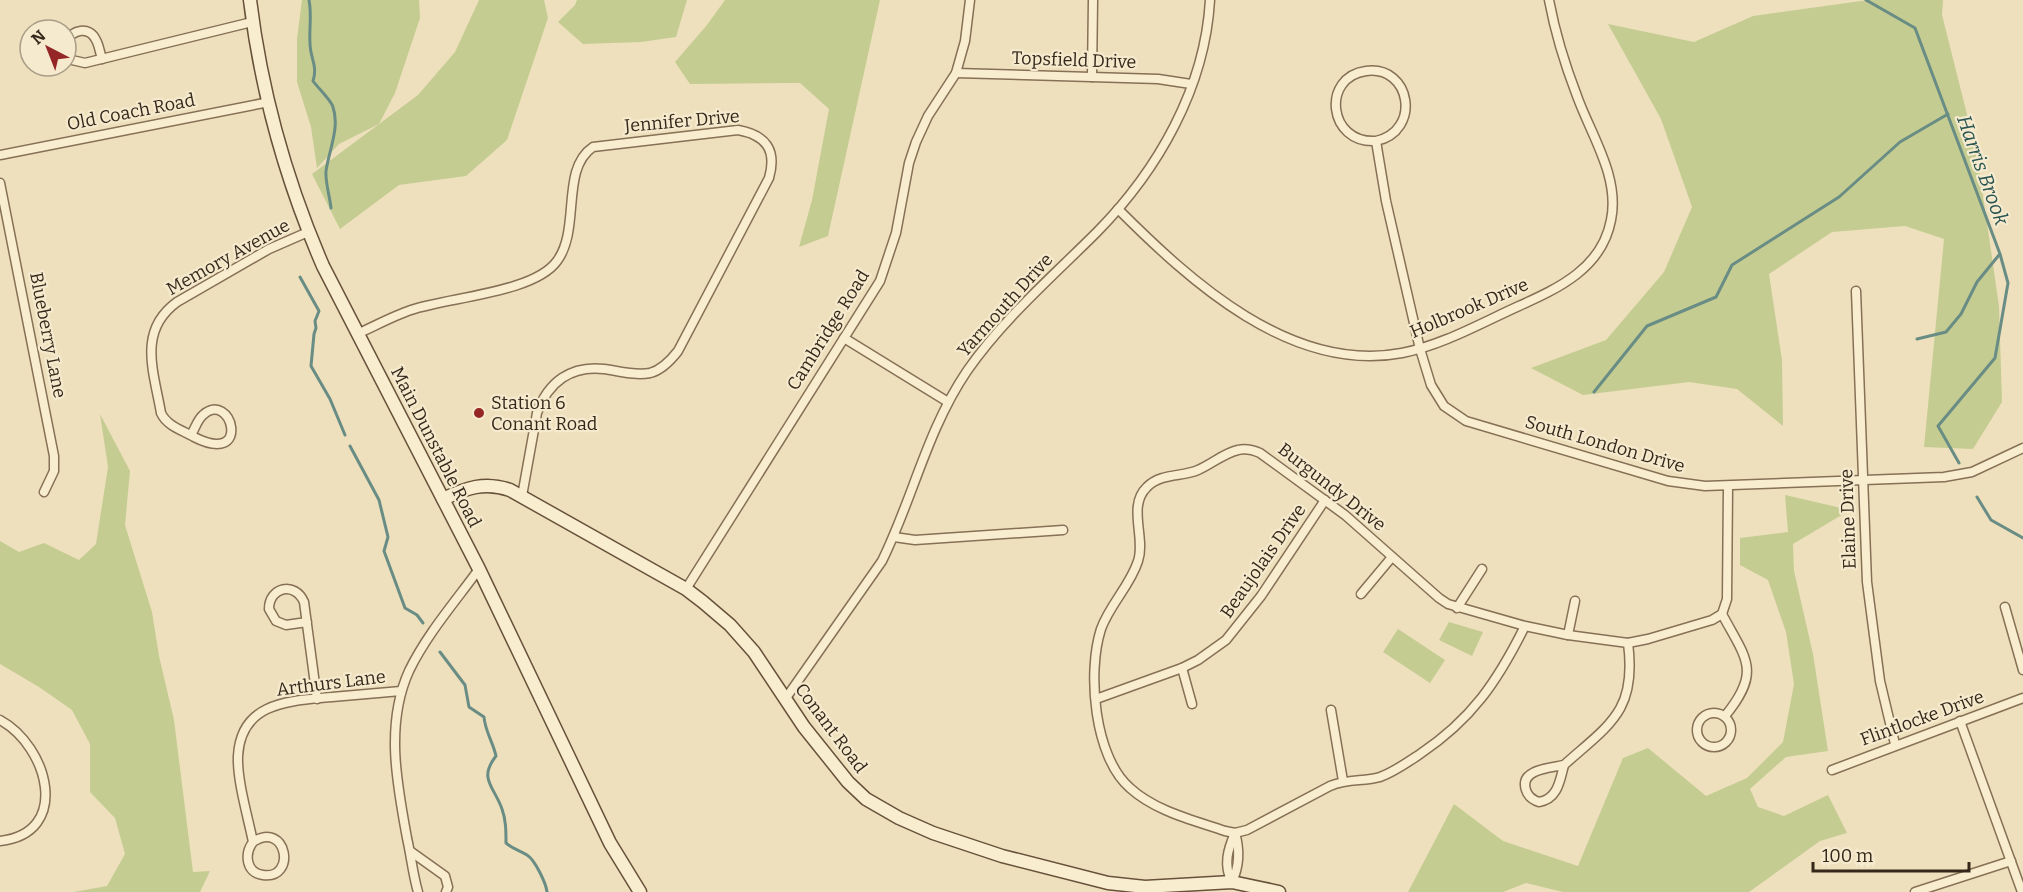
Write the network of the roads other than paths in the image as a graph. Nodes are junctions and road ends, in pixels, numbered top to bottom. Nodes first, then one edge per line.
1 (250, 0) edge
2 (970, 0) edge
3 (1093, 0) edge
4 (1210, 0) edge
5 (1549, 0) edge
6 (252, 22) junction
7 (78, 31) edge
8 (102, 58) junction
9 (78, 63) edge
10 (956, 73) junction
11 (1092, 77) junction
12 (1191, 84) junction
13 (269, 102) junction
14 (1376, 141) junction
15 (0, 155) edge
16 (0, 183) edge
17 (1118, 208) junction
18 (308, 232) junction
19 (1856, 291) dead end
20 (357, 334) junction
21 (844, 338) junction
22 (1420, 349) junction
23 (948, 402) junction
24 (191, 435) junction
25 (2023, 448) edge
26 (1863, 481) junction
27 (1728, 487) junction
28 (44, 492) dead end
29 (522, 496) junction
30 (443, 499) junction
31 (1325, 500) junction
32 (1063, 530) dead end
33 (894, 537) junction
34 (1392, 557) junction
35 (479, 569) junction
36 (1482, 569) dead end
37 (686, 589) junction
38 (1361, 594) dead end
39 (1575, 601) dead end
40 (2005, 607) dead end
41 (1457, 608) junction
42 (1722, 614) junction
43 (307, 622) junction
44 (1525, 626) junction
45 (1568, 635) junction
46 (1628, 643) junction
47 (1182, 668) junction
48 (2023, 670) edge
49 (401, 691) junction
50 (786, 698) junction
51 (2023, 698) edge
52 (317, 699) junction
53 (1096, 699) junction
54 (1192, 704) dead end
55 (1331, 710) dead end
56 (1725, 716) junction
57 (0, 720) edge
58 (1960, 722) junction
59 (1895, 744) junction
60 (1564, 765) junction
61 (1832, 770) dead end
62 (1342, 781) junction
63 (1235, 833) junction
64 (0, 841) edge
65 (253, 842) junction
66 (410, 851) junction
67 (2011, 861) junction
68 (1234, 885) edge
69 (418, 892) edge
70 (446, 892) edge
71 (640, 892) edge
72 (1279, 892) edge
73 (1915, 892) edge
74 (2022, 892) edge

1 - 6 main road, Main Dunstable Road
2 - 10 street, Cambridge Road
3 - 11 street
4 - 12 street, Yarmouth Drive
5 - 22 street, Holbrook Drive
6 - 8 street
6 - 13 main road, Main Dunstable Road
7 - 8 street
8 - 9 street
10 - 11 street, Topsfield Drive
10 - 21 street, Cambridge Road
11 - 12 street, Topsfield Drive
12 - 17 street, Yarmouth Drive
13 - 15 street, Old Coach Road
13 - 18 main road, Main Dunstable Road
14 - 14 street
14 - 22 street, South London Drive
16 - 28 street, Blueberry Lane
17 - 22 street, Holbrook Drive
17 - 23 street, Yarmouth Drive
18 - 20 main road, Main Dunstable Road
18 - 24 street, Memory Avenue
19 - 26 street, Elaine Drive
20 - 29 street, Jennifer Drive
20 - 30 main road, Main Dunstable Road
21 - 23 street
21 - 37 street, Cambridge Road
22 - 27 street, South London Drive
23 - 33 street, Yarmouth Drive
24 - 24 street, Memory Avenue
25 - 26 street, South London Drive
26 - 27 street, South London Drive
26 - 59 street, Elaine Drive
27 - 42 street
29 - 30 main road, Conant Road
29 - 37 main road, Conant Road
30 - 35 main road, Main Dunstable Road
31 - 34 street, Burgundy Drive
31 - 47 street, Beaujolais Drive
31 - 53 street, Burgundy Drive
32 - 33 street
33 - 50 street, Yarmouth Drive
34 - 38 street
34 - 41 street, Burgundy Drive
35 - 49 street
35 - 71 main road, Main Dunstable Road
36 - 41 street
37 - 50 main road, Conant Road
39 - 45 street
40 - 48 street
41 - 44 street, Burgundy Drive
42 - 46 street, Burgundy Drive
42 - 56 street
43 - 43 street
43 - 52 street
44 - 45 street, Burgundy Drive
44 - 62 street
45 - 46 street, Burgundy Drive
46 - 60 street
47 - 53 street, Beaujolais Drive
47 - 54 street
49 - 52 street, Arthurs Lane
49 - 66 street
50 - 68 main road, Conant Road
51 - 58 street, Flintlocke Drive
52 - 65 street, Arthurs Lane
53 - 63 street, Burgundy Drive
55 - 62 street
56 - 56 street
57 - 64 street
58 - 59 street, Flintlocke Drive
58 - 67 street
59 - 61 street, Flintlocke Drive
60 - 60 street
62 - 63 street
63 - 68 street
65 - 65 street, Arthurs Lane
66 - 69 street
66 - 70 street
67 - 73 street
67 - 74 street
68 - 72 main road, Conant Road

